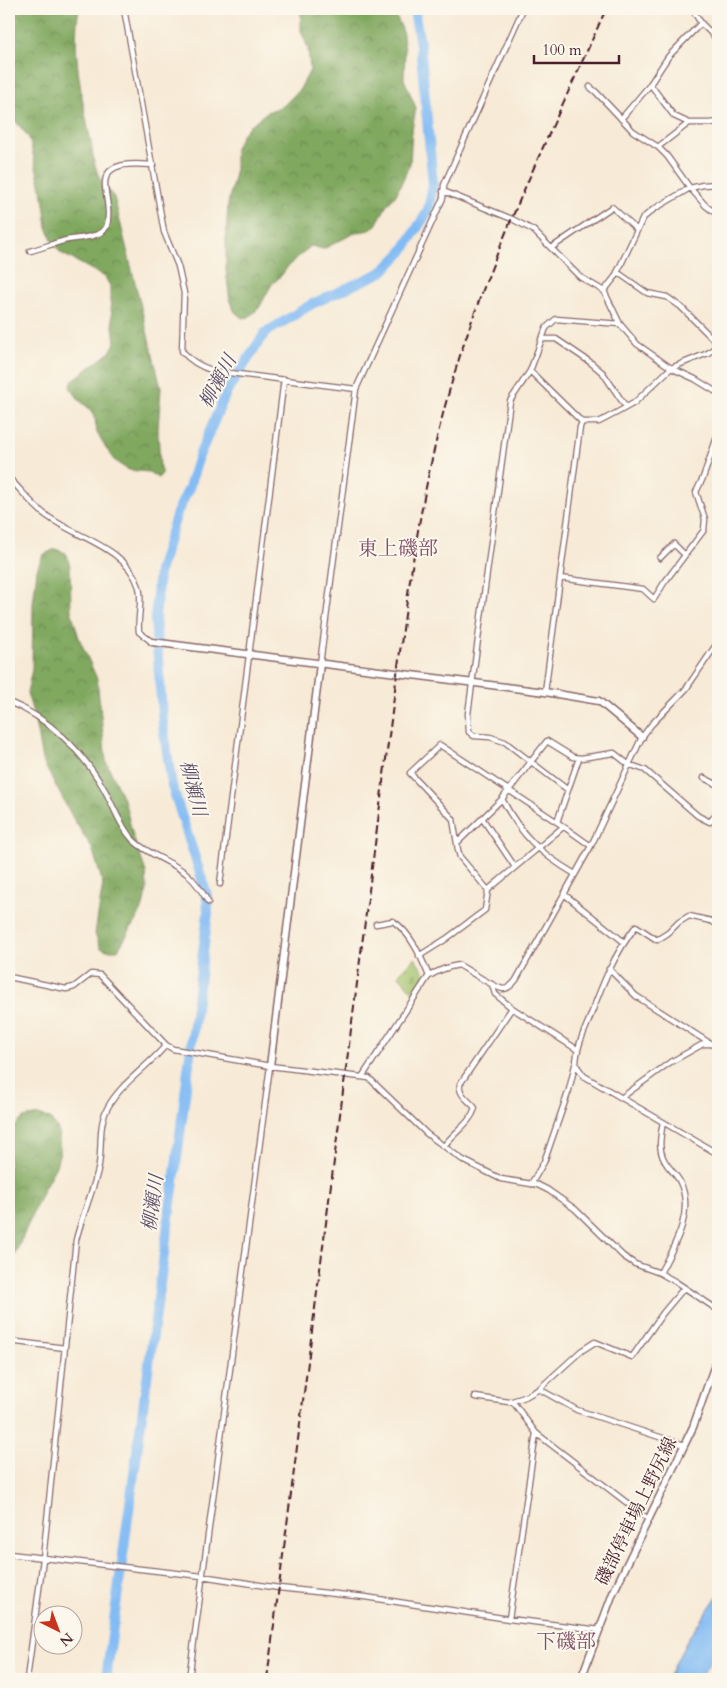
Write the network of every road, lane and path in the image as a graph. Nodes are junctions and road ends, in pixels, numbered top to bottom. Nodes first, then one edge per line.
1 (124, 9) edge
2 (523, 9) edge
3 (692, 9) edge
4 (701, 23) junction
5 (718, 40) edge
6 (650, 84) junction
7 (590, 87) dead end
8 (621, 119) junction
9 (718, 122) edge
10 (688, 123) junction
11 (658, 147) junction
12 (153, 165) junction
13 (718, 184) edge
14 (690, 188) junction
15 (443, 191) junction
16 (718, 215) edge
17 (637, 230) junction
18 (551, 248) junction
19 (30, 251) dead end
20 (617, 272) junction
21 (604, 291) junction
22 (620, 324) junction
23 (541, 339) junction
24 (718, 344) edge
25 (671, 368) junction
26 (530, 371) junction
27 (284, 379) junction
28 (356, 389) junction
29 (718, 393) edge
30 (626, 407) junction
31 (582, 422) junction
32 (718, 434) edge
33 (9, 478) edge
34 (685, 555) junction
35 (660, 558) dead end
36 (560, 578) junction
37 (152, 642) joint
38 (718, 642) edge
39 (249, 655) junction
40 (320, 664) junction
41 (473, 683) junction
42 (545, 692) junction
43 (9, 702) edge
44 (642, 737) junction
45 (579, 758) junction
46 (531, 763) junction
47 (628, 764) junction
48 (704, 778) dead end
49 (718, 785) edge
50 (510, 790) junction
51 (568, 790) junction
52 (502, 798) junction
53 (718, 811) edge
54 (482, 818) junction
55 (557, 822) junction
56 (563, 828) junction
57 (457, 843) junction
58 (591, 846) junction
59 (538, 848) junction
60 (515, 867) junction
61 (575, 874) junction
62 (220, 884) dead end
63 (488, 890) junction
64 (564, 894) junction
65 (208, 902) dead end
66 (376, 924) dead end
67 (718, 925) edge
68 (624, 942) junction
69 (420, 956) junction
70 (610, 969) junction
71 (429, 976) junction
72 (9, 977) edge
73 (492, 984) junction
74 (512, 1008) junction
75 (712, 1044) junction
76 (166, 1045) junction
77 (718, 1048) edge
78 (578, 1050) junction
79 (576, 1061) junction
80 (270, 1066) junction
81 (362, 1077) junction
82 (621, 1098) junction
83 (663, 1122) junction
84 (444, 1146) junction
85 (718, 1154) edge
86 (531, 1184) junction
87 (660, 1273) junction
88 (684, 1288) junction
89 (718, 1310) edge
90 (9, 1341) edge
91 (65, 1348) junction
92 (718, 1356) edge
93 (539, 1389) junction
94 (475, 1397) dead end
95 (514, 1402) junction
96 (536, 1433) junction
97 (684, 1446) junction
98 (648, 1519) junction
99 (9, 1554) edge
100 (43, 1559) junction
101 (202, 1576) junction
102 (509, 1619) junction
103 (600, 1630) junction
104 (27, 1679) edge
105 (189, 1679) edge
106 (581, 1679) edge

1 - 12 street
2 - 15 street
3 - 4 street
4 - 5 street
4 - 6 street
6 - 8 street
6 - 10 street
7 - 8 street
8 - 11 street
9 - 10 street
10 - 11 street
11 - 14 street
12 - 19 street
12 - 27 street
13 - 14 street
14 - 16 street
14 - 17 street
15 - 18 street
15 - 28 street
17 - 18 street
17 - 20 street
18 - 21 street
20 - 21 street
20 - 24 street
21 - 22 street
22 - 23 street
22 - 25 street
23 - 26 street
23 - 30 street
24 - 25 street
25 - 29 street
25 - 30 street
26 - 31 street
26 - 41 street
27 - 28 street
27 - 39 street
28 - 40 street
30 - 31 street
31 - 36 street
32 - 34 street
33 - 37 street
34 - 35 street
34 - 36 street
36 - 42 street
37 - 39 street
38 - 44 street
39 - 40 street
39 - 62 street
40 - 41 street
40 - 80 street
41 - 42 street
41 - 46 street
42 - 44 street
43 - 65 street
44 - 47 street
45 - 46 street
45 - 47 street
45 - 51 street
46 - 50 street
46 - 51 street
47 - 53 street
47 - 58 street
48 - 49 street
50 - 52 street
50 - 55 street
50 - 57 street
51 - 55 street
52 - 54 street
52 - 59 street
54 - 57 street
54 - 60 street
55 - 56 street
56 - 58 street
56 - 59 street
57 - 63 street
58 - 61 street
59 - 60 street
59 - 61 street
60 - 63 street
61 - 64 street
63 - 69 street
64 - 68 street
64 - 73 street
66 - 69 street
67 - 68 street
68 - 70 street
69 - 71 street
70 - 75 street
70 - 78 street
71 - 73 street
71 - 81 street
72 - 76 street
73 - 74 street
74 - 78 street
74 - 84 street
75 - 77 street
75 - 82 street
76 - 80 street
76 - 91 street
78 - 79 street
79 - 82 street
79 - 86 street
80 - 81 street
80 - 101 street
81 - 84 street
82 - 83 street
83 - 85 street
83 - 87 street
84 - 86 street
86 - 87 street
87 - 88 street
88 - 89 street
88 - 93 street
90 - 91 street
91 - 100 street
92 - 97 street, 磯部停車場上野尻線
93 - 95 street
93 - 97 street
94 - 95 street
95 - 96 street
96 - 98 street
96 - 102 street
97 - 98 street, 磯部停車場上野尻線
98 - 103 street, 磯部停車場上野尻線
99 - 100 street
100 - 101 street
100 - 104 street
101 - 102 street
101 - 105 street
102 - 103 street
103 - 106 street, 磯部停車場上野尻線

